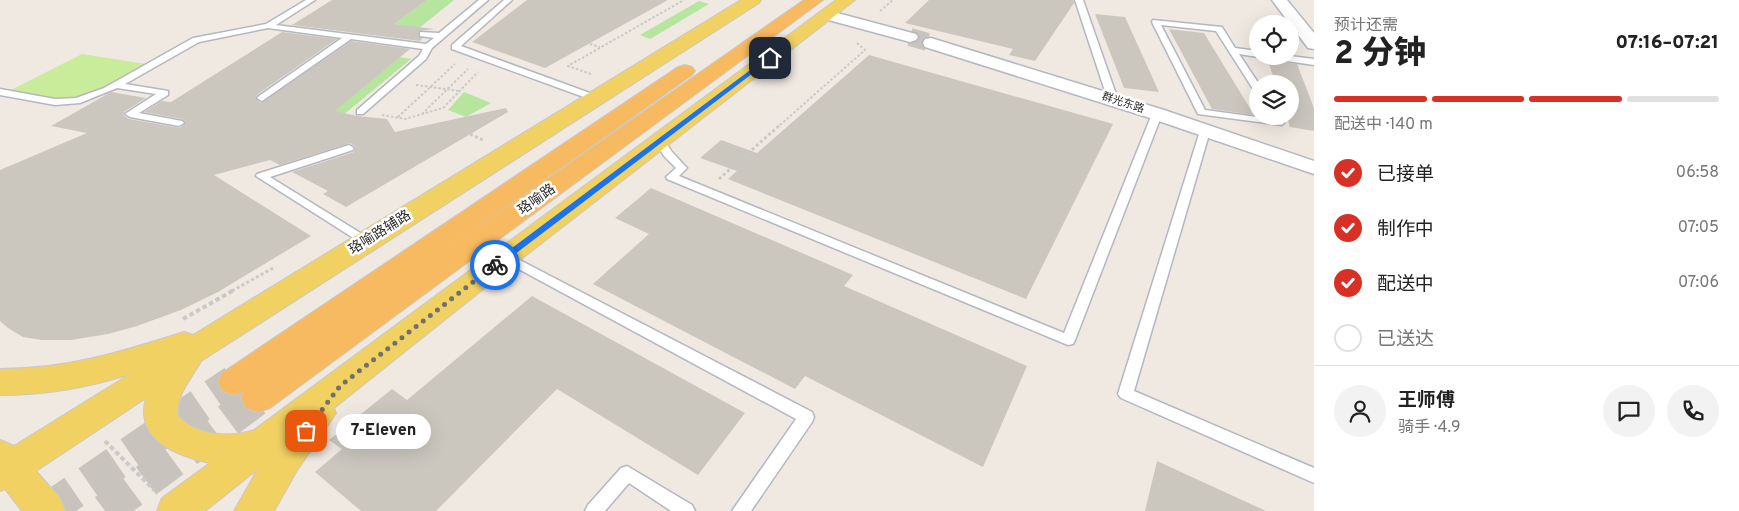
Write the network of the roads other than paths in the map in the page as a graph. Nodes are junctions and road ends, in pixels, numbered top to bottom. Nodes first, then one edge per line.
1 (311, 0) edge
2 (484, 0) edge
3 (508, 0) edge
4 (752, 0) edge
5 (790, 0) edge
6 (847, 0) edge
7 (1079, 0) edge
8 (1279, 0) edge
9 (821, 8) edge
10 (310, 21) dead end
11 (268, 26) junction
12 (296, 30) junction
13 (423, 34) dead end
14 (441, 36) junction
15 (348, 37) junction
16 (910, 37) tunnel mouth
17 (931, 43) tunnel mouth
18 (1314, 44) edge
19 (428, 47) junction
20 (1233, 50) junction
21 (1249, 53) edge
22 (1299, 60) edge
23 (1314, 62) edge
24 (1249, 75) edge
25 (116, 85) junction
26 (593, 86) junction
27 (0, 92) edge
28 (262, 98) dead end
29 (1113, 100) junction
30 (360, 112) dead end
31 (1157, 114) junction
32 (1249, 119) edge
33 (179, 123) dead end
34 (1205, 131) junction
35 (659, 140) junction
36 (349, 148) dead end
37 (1314, 168) edge
38 (366, 242) junction
39 (506, 257) junction
40 (228, 328) junction
41 (192, 351) junction
42 (0, 382) edge
43 (234, 382) tunnel mouth
44 (340, 386) junction
45 (258, 398) tunnel mouth
46 (267, 442) junction
47 (4, 467) edge
48 (1314, 476) edge
49 (46, 511) edge
50 (176, 511) edge
51 (253, 511) edge
52 (594, 511) edge
53 (686, 511) edge
54 (741, 511) edge

1 - 11 lane
2 - 14 lane
3 - 26 lane
4 - 26 main road, 珞喻路辅路
5 - 43 highway, 珞喻路
6 - 9 main road
7 - 29 lane
8 - 18 street
9 - 16 street
9 - 35 main road
9 - 45 highway, 珞喻路
10 - 12 lane
11 - 12 lane
11 - 25 lane
12 - 15 lane
13 - 14 lane
14 - 19 lane
15 - 19 lane
15 - 28 lane
17 - 29 street, 群光东路
19 - 30 lane
20 - 21 lane
20 - 24 lane
20 - 32 lane
22 - 23 lane
25 - 27 lane
25 - 33 lane
26 - 38 main road, 珞喻路辅路
29 - 31 street, 群光东路
31 - 34 street, 群光东路
31 - 35 lane
34 - 37 street, 群光东路
34 - 48 lane
35 - 39 main road
36 - 38 lane
38 - 40 main road, 珞喻路辅路
39 - 44 main road
39 - 54 lane
40 - 41 main road, 珞喻路辅路
40 - 42 main road
41 - 46 main road
41 - 47 main road, 珞喻路辅路
44 - 46 main road
44 - 51 main road
46 - 50 main road
47 - 49 main road
52 - 53 lane

